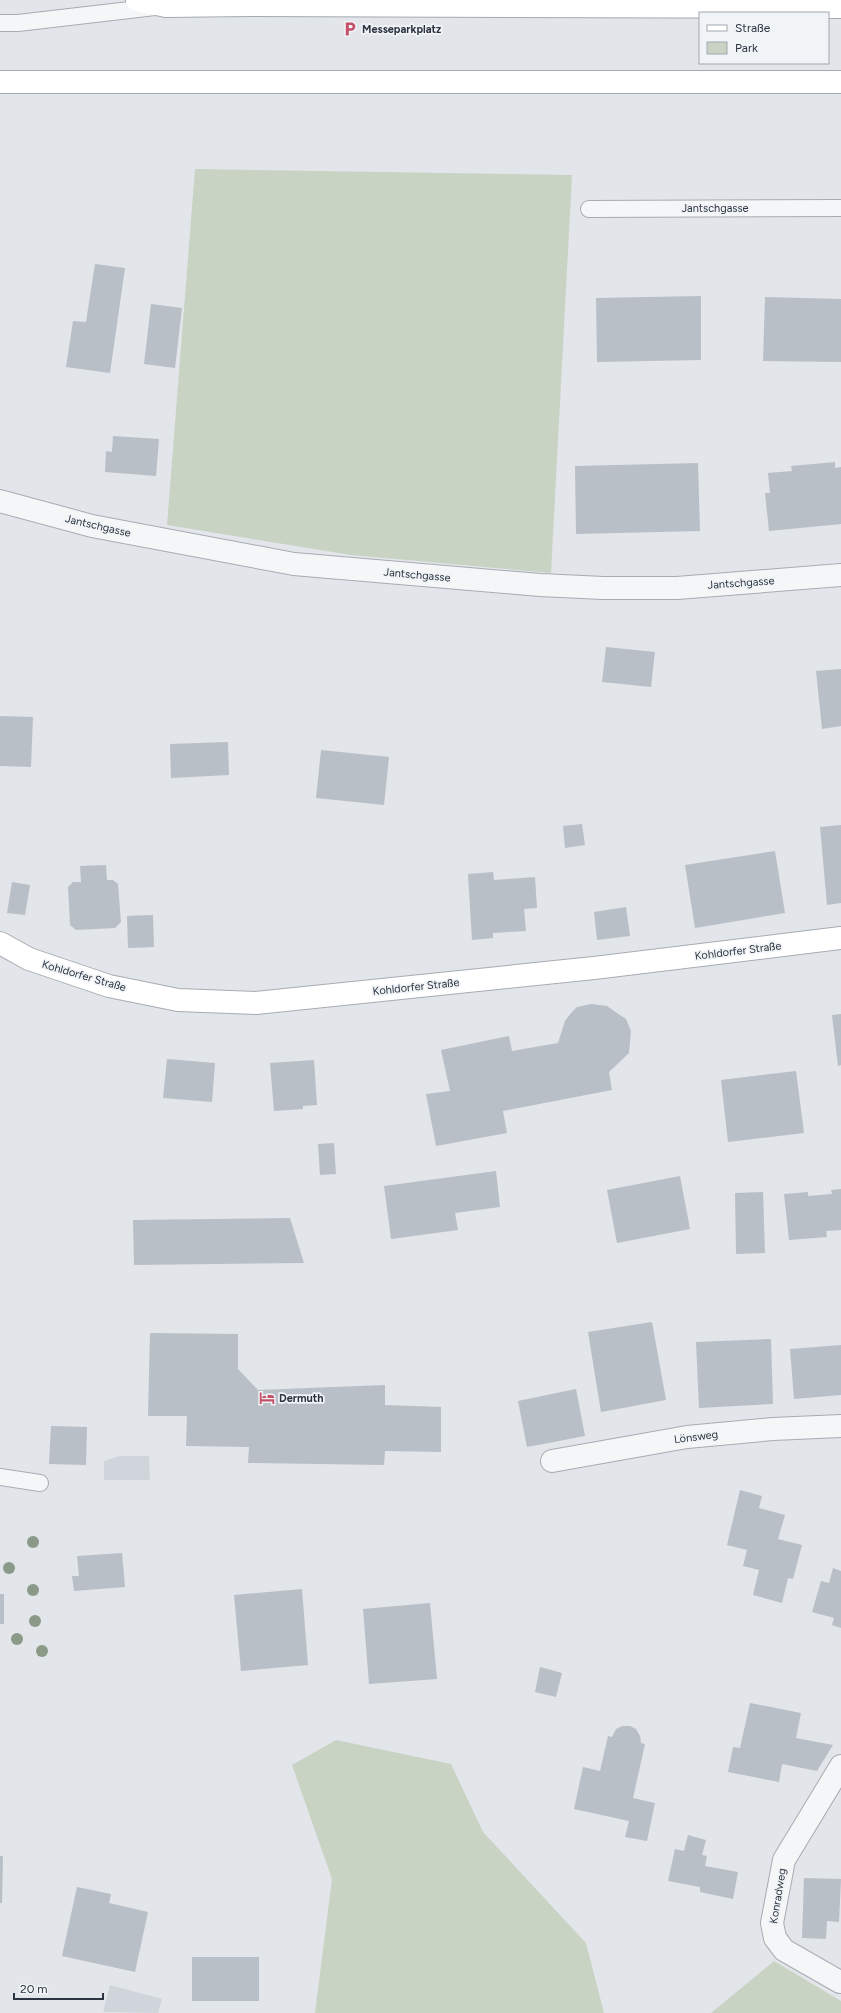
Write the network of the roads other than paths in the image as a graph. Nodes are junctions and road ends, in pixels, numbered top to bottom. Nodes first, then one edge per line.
1 (137, 0) edge
2 (166, 6) junction
3 (841, 7) edge
4 (0, 23) edge
5 (0, 82) edge
6 (841, 82) edge
7 (841, 208) edge
8 (589, 209) dead end
9 (0, 501) edge
10 (841, 575) edge
11 (841, 938) edge
12 (0, 943) edge
13 (841, 1426) edge
14 (552, 1461) dead end
15 (0, 1477) edge
16 (40, 1483) dead end
17 (841, 1766) edge
18 (840, 1982) dead end

1 - 2 main road
2 - 3 main road
2 - 4 lane
5 - 6 main road
7 - 8 lane, Jantschgasse
9 - 10 street, Jantschgasse
11 - 12 main road, Kohldorfer Straße
13 - 14 street, Lönsweg
15 - 16 lane
17 - 18 street, Konradweg

